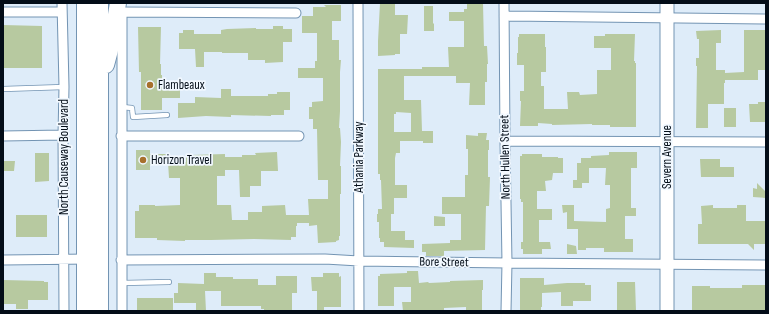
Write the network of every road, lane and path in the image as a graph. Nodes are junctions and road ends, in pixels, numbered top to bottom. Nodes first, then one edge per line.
1 (85, 3) edge
2 (100, 3) edge
3 (358, 3) edge
4 (504, 3) edge
5 (668, 3) edge
6 (121, 6) edge
7 (62, 7) edge
8 (3, 12) edge
9 (296, 13) dead end
10 (504, 16) junction
11 (668, 17) junction
12 (766, 19) edge
13 (100, 81) junction
14 (64, 87) junction
15 (3, 89) edge
16 (122, 107) junction
17 (167, 115) dead end
18 (63, 135) junction
19 (3, 136) edge
20 (121, 136) junction
21 (299, 136) dead end
22 (504, 141) junction
23 (667, 142) junction
24 (766, 142) edge
25 (93, 258) junction
26 (64, 259) junction
27 (3, 260) edge
28 (121, 260) junction
29 (359, 261) junction
30 (507, 264) junction
31 (667, 265) junction
32 (766, 265) edge
33 (169, 282) dead end
34 (122, 283) junction
35 (64, 311) edge
36 (85, 311) edge
37 (100, 311) edge
38 (122, 311) edge
39 (359, 311) edge
40 (506, 311) edge
41 (667, 311) edge

1 - 25 highway, North Causeway Boulevard
2 - 13 highway, North Causeway Boulevard
3 - 29 street, Athania Parkway
4 - 10 street, North Hullen Street
5 - 11 street, Severn Avenue
6 - 9 street
6 - 13 highway
6 - 16 street
7 - 8 street
7 - 14 street, North Causeway Boulevard
10 - 11 street
10 - 22 street, North Hullen Street
11 - 12 street
11 - 23 street, Severn Avenue
13 - 25 highway, North Causeway Boulevard
14 - 15 lane
14 - 18 street, North Causeway Boulevard
16 - 17 lane
16 - 20 street
18 - 19 street
18 - 26 street, North Causeway Boulevard
20 - 21 street
20 - 28 street
22 - 23 street
22 - 30 street, North Hullen Street
23 - 24 street
23 - 31 street, Severn Avenue
25 - 26 street
25 - 36 highway, North Causeway Boulevard
25 - 37 highway, North Causeway Boulevard
26 - 27 street
26 - 35 street, North Causeway Boulevard
28 - 29 street, Bore Street
28 - 34 street
29 - 30 street, Bore Street
29 - 39 street, Athania Parkway
30 - 31 street, Bore Street
30 - 40 street, North Hullen Street
31 - 32 street, Bore Street
31 - 41 street, Severn Avenue
33 - 34 lane
34 - 38 street

